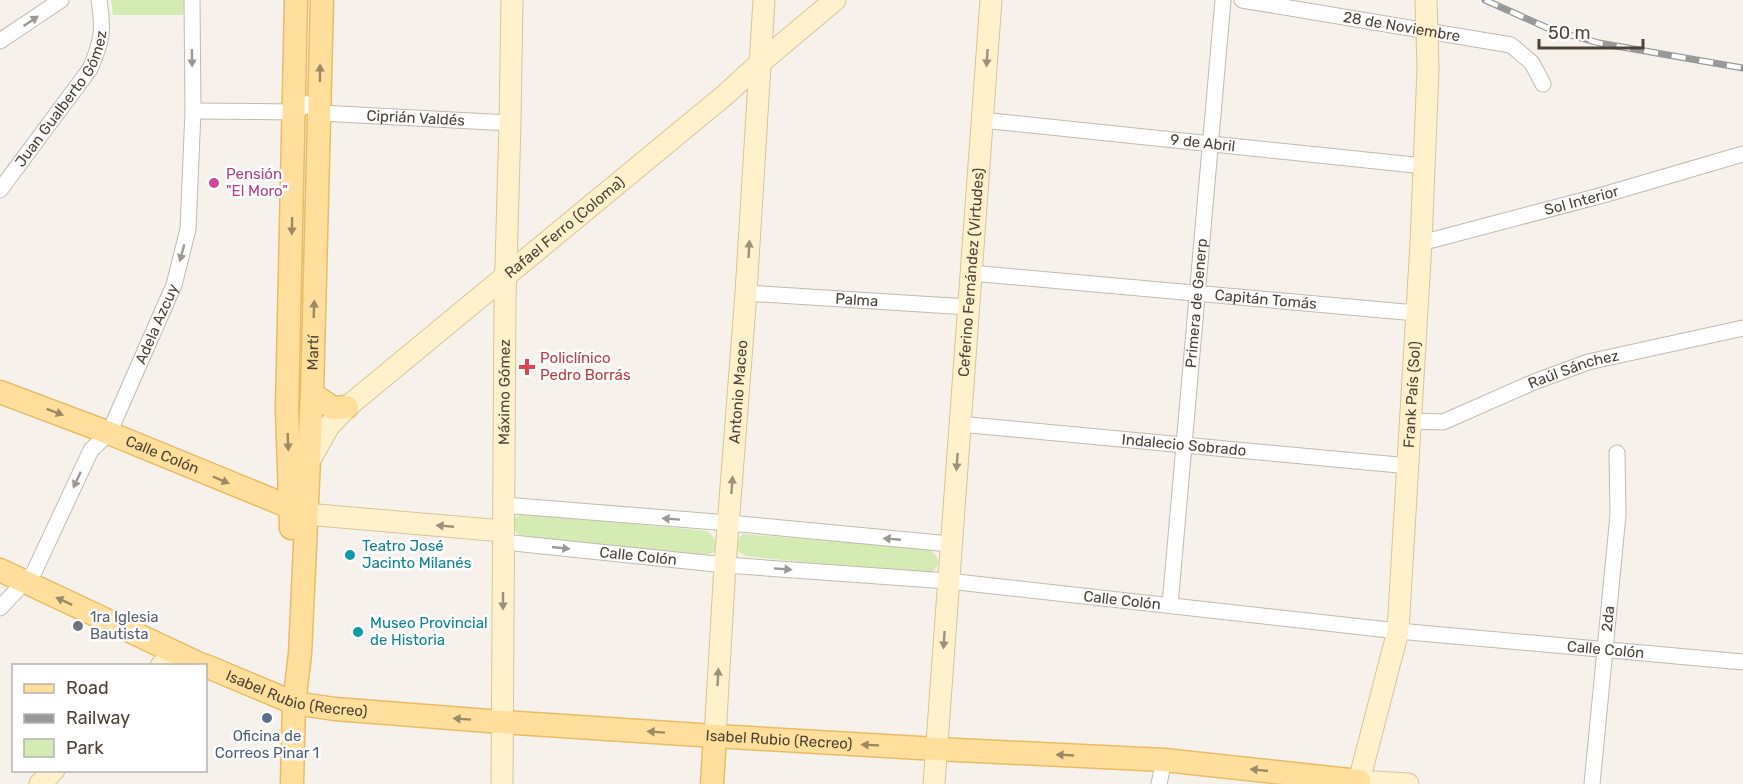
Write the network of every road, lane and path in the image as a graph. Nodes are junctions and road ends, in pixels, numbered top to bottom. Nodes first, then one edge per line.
1 (61, 0) edge
2 (99, 0) edge
3 (192, 0) edge
4 (296, 0) edge
5 (322, 0) edge
6 (512, 0) edge
7 (835, 0) edge
8 (991, 0) edge
9 (1222, 0) edge
10 (1242, 0) edge
11 (1426, 0) edge
12 (764, 7) edge
13 (802, 27) junction
14 (1428, 31) junction
15 (0, 41) edge
16 (760, 63) junction
17 (1543, 84) dead end
18 (725, 95) junction
19 (193, 111) junction
20 (295, 112) junction
21 (320, 113) junction
22 (756, 115) junction
23 (982, 120) junction
24 (510, 123) junction
25 (1210, 143) junction
26 (1743, 154) edge
27 (1424, 166) junction
28 (0, 190) edge
29 (1421, 243) junction
30 (970, 273) junction
31 (505, 277) junction
32 (1197, 292) junction
33 (746, 293) junction
34 (968, 307) junction
35 (1416, 313) junction
36 (1743, 328) edge
37 (0, 392) edge
38 (312, 394) junction
39 (347, 406) junction
40 (287, 409) junction
41 (1410, 422) junction
42 (959, 424) junction
43 (319, 426) junction
44 (109, 433) junction
45 (1184, 444) junction
46 (1617, 453) dead end
47 (308, 463) junction
48 (1409, 466) junction
49 (290, 486) junction
50 (267, 499) junction
51 (503, 506) junction
52 (299, 511) junction
53 (729, 523) junction
54 (503, 537) junction
55 (950, 544) junction
56 (725, 564) junction
57 (0, 570) edge
58 (23, 581) junction
59 (948, 581) junction
60 (1170, 606) junction
61 (0, 608) edge
62 (1398, 631) junction
63 (1604, 648) junction
64 (167, 659) edge
65 (1743, 662) edge
66 (194, 664) edge
67 (207, 667) edge
68 (294, 703) junction
69 (502, 722) junction
70 (714, 736) junction
71 (937, 749) junction
72 (1164, 760) junction
73 (53, 772) edge
74 (1358, 783) edge
75 (40, 784) edge
76 (292, 784) edge
77 (502, 784) edge
78 (712, 784) edge
79 (934, 784) edge
80 (1159, 784) edge
81 (1408, 784) edge
82 (1592, 784) edge

15 -> 1 street
2 - 28 street, Juan Gualberto Gómez
3 -> 19 street, Adela Azcuy
4 - 20 main road, Martí
21 -> 5 main road, Martí
6 - 24 street, Máximo Gómez
7 - 13 street, Rafael Ferro (Coloma)
8 -> 23 street, Ceferino Fernández (Virtudes)
9 - 25 street, Primera de Generp
10 - 14 street, 28 de Noviembre
11 - 14 street, Frank País (Sol)
12 - 13 street
12 - 16 street, Antonio Maceo
13 - 16 street, Rafael Ferro (Coloma)
14 - 17 street, 28 de Noviembre
14 - 27 street, Frank País (Sol)
16 - 18 street, Rafael Ferro (Coloma)
16 - 22 street, Antonio Maceo
18 - 22 street
18 - 31 street, Rafael Ferro (Coloma)
19 - 20 street, Ciprián Valdés
19 -> 44 street, Adela Azcuy
20 - 21 street, Ciprián Valdés
20 -> 40 main road, Martí
21 - 24 street, Ciprián Valdés
38 -> 21 main road, Martí
33 -> 22 street, Antonio Maceo
23 - 25 street, 9 de Abril
23 - 30 street, Ceferino Fernández (Virtudes)
24 - 31 street, Máximo Gómez
25 - 27 street, 9 de Abril
25 - 32 street, Primera de Generp
26 - 29 street, Sol Interior
27 - 29 street, Frank País (Sol)
29 - 35 street, Frank País (Sol)
30 - 32 street, Capitán Tomás
30 - 34 street, Ceferino Fernández (Virtudes)
31 - 39 street, Rafael Ferro (Coloma)
31 - 51 street, Máximo Gómez
32 - 35 street, Capitán Tomás
32 - 45 street, Primera de Generp
33 - 34 street, Palma
53 -> 33 street, Antonio Maceo
34 - 42 street, Ceferino Fernández (Virtudes)
35 - 41 street, Frank País (Sol)
36 - 41 street, Raúl Sánchez
37 -> 44 main road, Calle Colón
38 - 39 main road
38 - 43 main road, Martí
39 - 43 street, Rafael Ferro (Coloma)
40 - 43 main road
40 -> 49 main road, Martí
41 - 48 street, Frank País (Sol)
42 - 45 street, Indalecio Sobrado
42 -> 55 street, Ceferino Fernández (Virtudes)
43 - 47 main road, Martí
44 -> 50 main road, Calle Colón
44 -> 58 street, Adela Azcuy
45 - 48 street, Indalecio Sobrado
45 - 60 street, Primera de Generp
46 - 63 street, 2da
47 - 49 main road
47 - 52 main road, Martí
48 - 62 street, Frank País (Sol)
49 - 50 main road
49 - 52 main road, Martí
50 - 52 main road, Calle Colón
53 -> 51 street
51 - 54 street, Máximo Gómez
54 -> 52 street, Calle Colón
52 - 68 main road, Martí
55 -> 53 street
53 - 56 street, Antonio Maceo
54 -> 56 street, Calle Colón
54 -> 69 street, Máximo Gómez
55 - 59 street, Ceferino Fernández (Virtudes)
56 -> 59 street, Calle Colón
70 -> 56 street, Antonio Maceo
57 - 58 main road, Isabel Rubio (Recreo)
58 - 61 street, Adela Azcuy
64 -> 58 main road, Isabel Rubio (Recreo)
59 - 60 street, Calle Colón
59 -> 71 street
60 - 62 street, Calle Colón
62 - 63 street, Calle Colón
62 - 74 street, Frank País (Sol)
63 - 65 street, Calle Colón
63 - 82 street, 2da
64 - 66 main road, Isabel Rubio (Recreo)
67 - 68 main road, Isabel Rubio (Recreo)
69 -> 68 main road, Isabel Rubio (Recreo)
68 - 76 main road, Martí
70 -> 69 main road, Isabel Rubio (Recreo)
69 - 77 street, Máximo Gómez
71 -> 70 main road, Isabel Rubio (Recreo)
70 - 78 main road, Antonio Maceo
72 -> 71 main road, Isabel Rubio (Recreo)
71 - 79 street
74 -> 72 main road, Isabel Rubio (Recreo)
72 - 80 street
73 - 75 street
74 - 81 street

